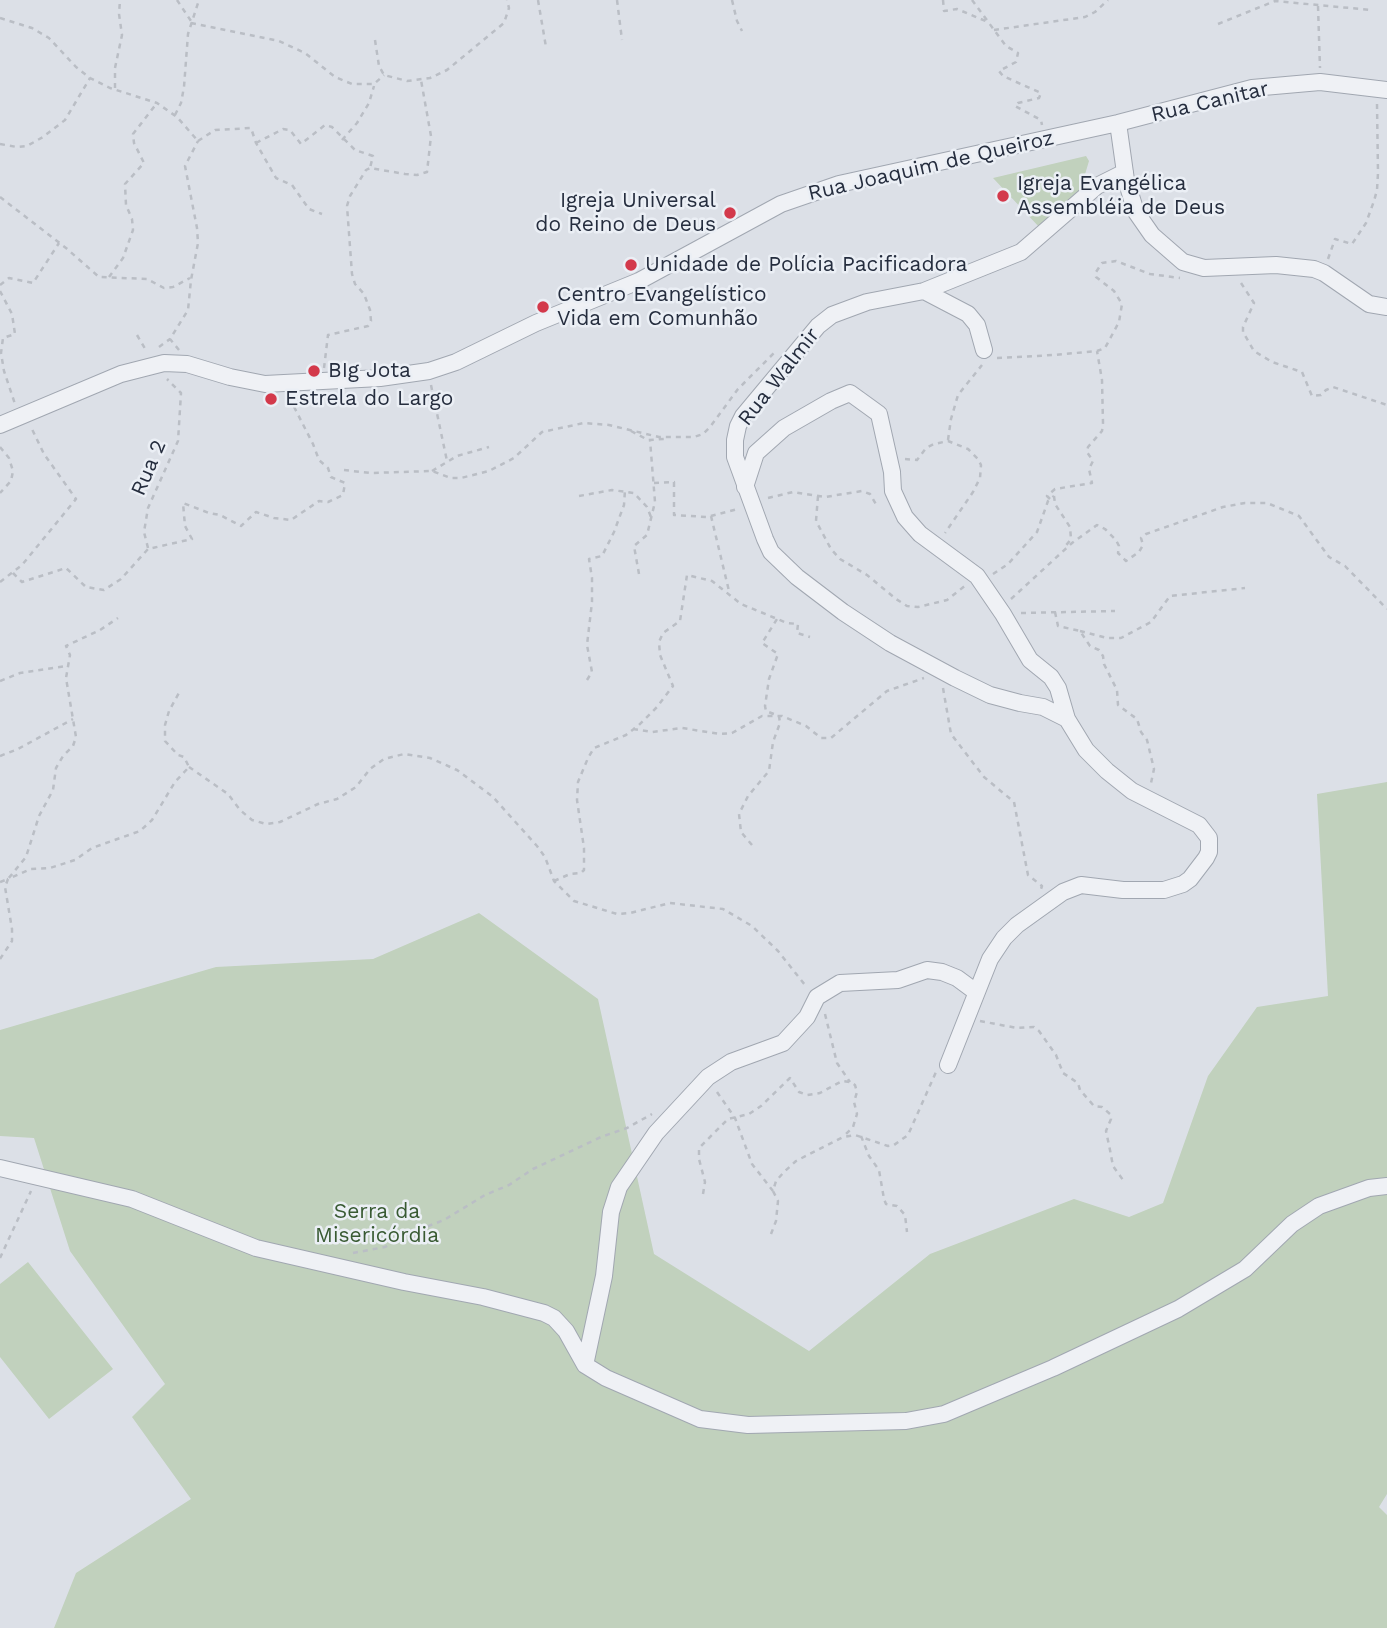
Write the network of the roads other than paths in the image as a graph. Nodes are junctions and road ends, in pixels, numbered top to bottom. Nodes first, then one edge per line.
1 (1382, 89) edge
2 (1118, 123) junction
3 (1125, 172) junction
4 (925, 291) junction
5 (1387, 307) edge
6 (985, 353) road end
7 (0, 425) edge
8 (745, 487) junction
9 (1067, 719) junction
10 (976, 992) junction
11 (948, 1065) road end
12 (0, 1168) edge
13 (1387, 1186) edge
14 (585, 1364) junction

1 - 2 street, Rua Canitar
2 - 3 street
2 - 7 street, Rua Joaquim de Queiroz
3 - 4 street, Rua Walmir
3 - 5 street
4 - 6 street
4 - 8 street, Rua Walmir
8 - 9 street, Rua Walmir
8 - 9 street
9 - 10 street
10 - 11 street
10 - 14 street
12 - 14 street
13 - 14 street

